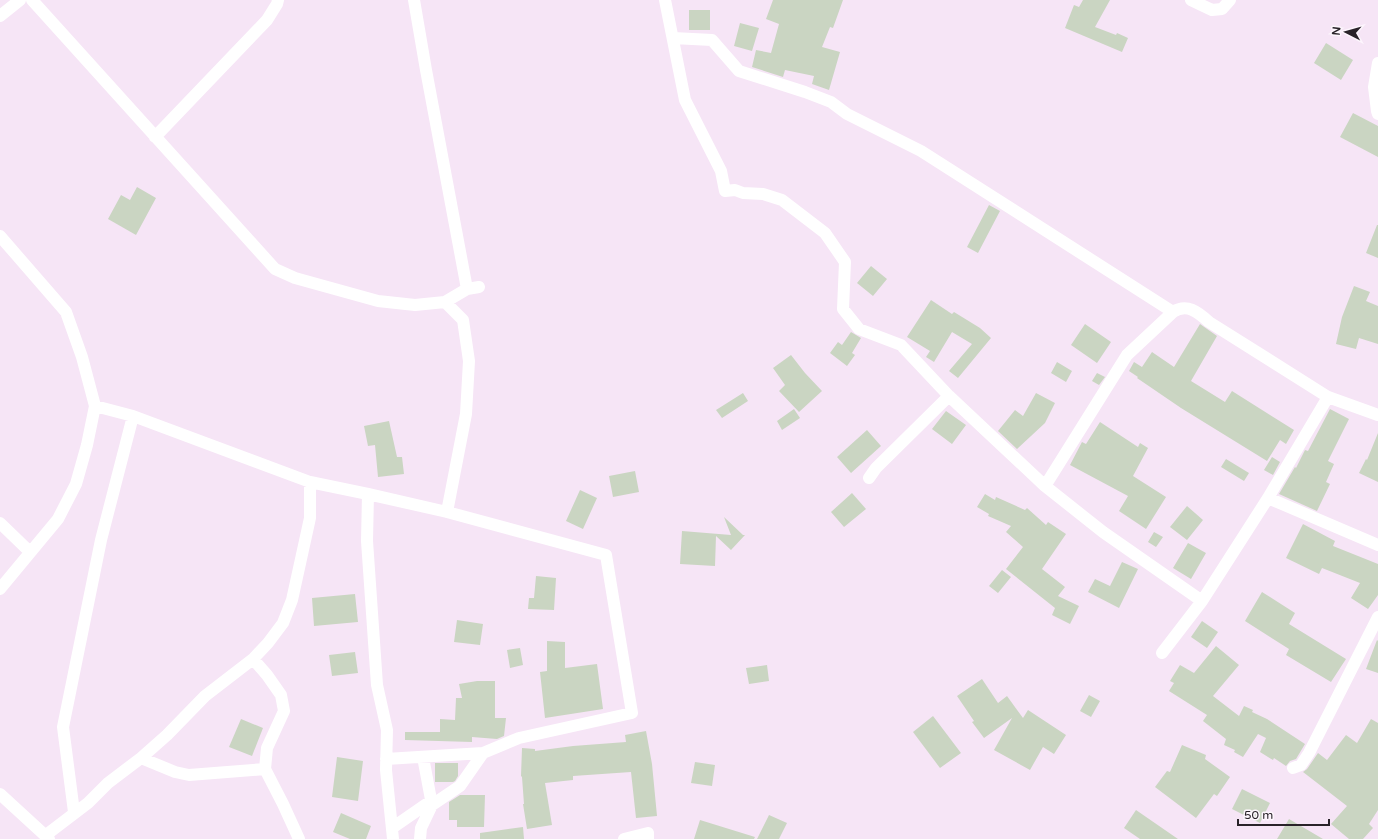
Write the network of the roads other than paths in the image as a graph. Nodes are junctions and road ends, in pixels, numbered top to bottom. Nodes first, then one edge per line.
1 (20, 0) edge
2 (32, 0) edge
3 (278, 0) edge
4 (414, 0) edge
5 (665, 0) edge
6 (1191, 0) edge
7 (1230, 0) edge
8 (0, 16) edge
9 (673, 38) junction
10 (1378, 63) edge
11 (1378, 114) edge
12 (155, 137) junction
13 (0, 236) edge
14 (445, 302) junction
15 (1173, 312) junction
16 (949, 396) junction
17 (1328, 397) junction
18 (95, 406) junction
19 (1378, 414) edge
20 (133, 416) junction
21 (869, 478) dead end
22 (310, 482) junction
23 (1045, 486) junction
24 (368, 494) junction
25 (1268, 498) junction
26 (447, 512) junction
27 (0, 523) edge
28 (1378, 545) edge
29 (30, 552) junction
30 (0, 589) edge
31 (1202, 601) junction
32 (1378, 617) edge
33 (1162, 652) dead end
34 (253, 659) junction
35 (484, 753) junction
36 (423, 757) junction
37 (141, 758) junction
38 (386, 760) junction
39 (1293, 768) dead end
40 (265, 769) junction
41 (0, 794) edge
42 (431, 803) junction
43 (74, 812) junction
44 (393, 834) edge
45 (47, 837) edge
46 (300, 839) edge
47 (420, 839) edge
48 (624, 839) edge
49 (648, 839) edge

1 - 8 street
2 - 12 street
3 - 12 street
4 - 14 street
5 - 9 street
6 - 7 street
9 - 15 street
9 - 16 street
10 - 11 street
12 - 14 street
13 - 18 street
14 - 26 street
15 - 17 street
15 - 23 street
16 - 21 street
16 - 23 street
17 - 19 street
17 - 25 street
18 - 20 street
18 - 29 street
20 - 22 street
20 - 43 street
22 - 24 street
22 - 34 street
23 - 31 street
24 - 26 street
24 - 38 street
25 - 28 street
25 - 31 street
26 - 35 street
27 - 29 street
29 - 30 street
31 - 33 street
32 - 39 street
34 - 37 street
34 - 40 street
35 - 36 street
35 - 42 street
36 - 38 street
36 - 42 street
37 - 40 street
37 - 43 street
38 - 44 street
40 - 46 street
41 - 45 street
42 - 44 street
42 - 47 street
43 - 45 street
48 - 49 street

